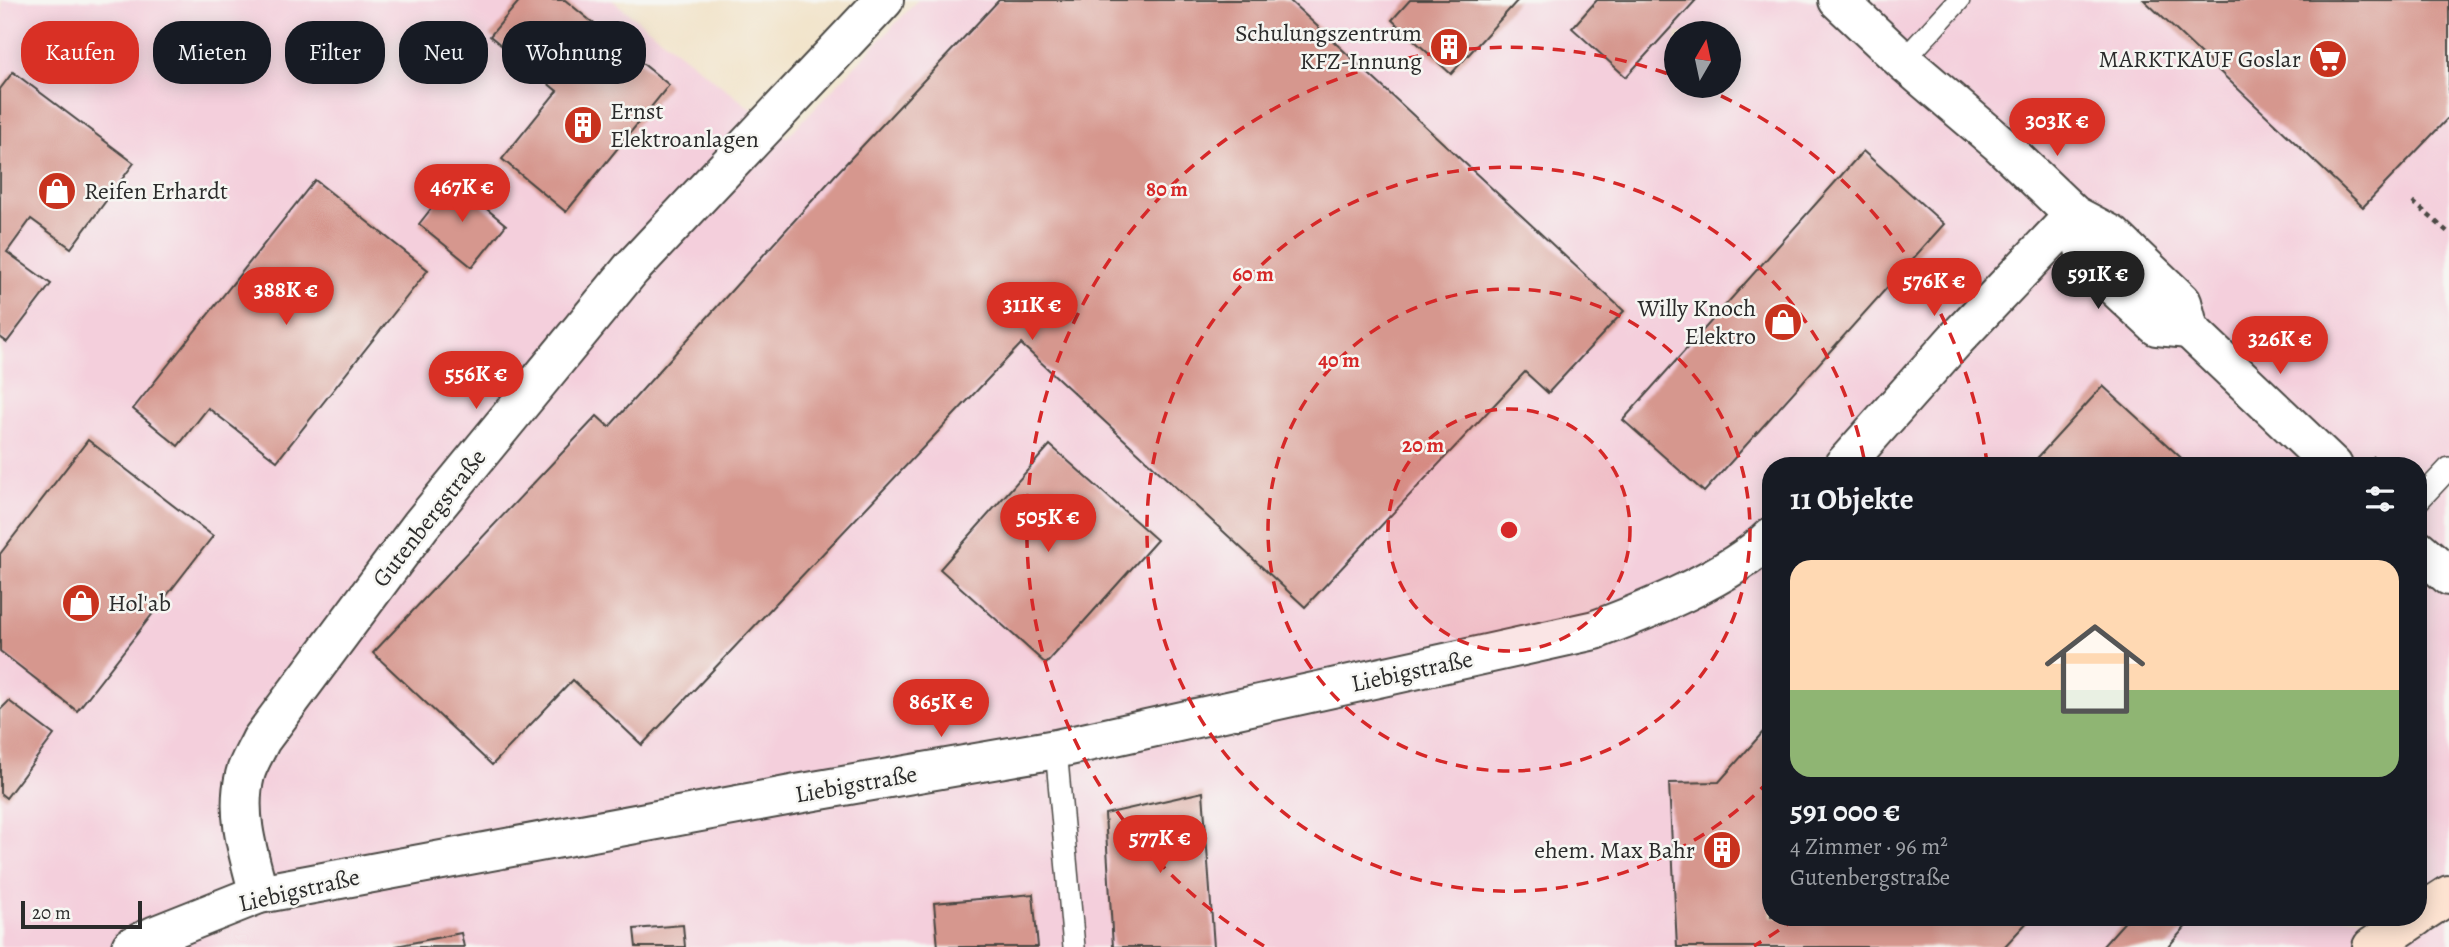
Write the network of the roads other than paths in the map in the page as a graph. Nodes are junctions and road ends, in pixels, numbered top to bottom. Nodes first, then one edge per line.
1 (884, 0) edge
2 (1838, 0) edge
3 (1959, 0) edge
4 (1903, 61) junction
5 (2074, 215) junction
6 (1851, 457) edge
7 (2324, 457) edge
8 (2449, 468) edge
9 (2427, 491) edge
10 (1762, 546) edge
11 (2427, 557) edge
12 (2449, 576) edge
13 (1056, 749) junction
14 (259, 894) junction
15 (2449, 895) edge
16 (2427, 909) edge
17 (2402, 926) edge
18 (131, 947) edge
19 (1074, 947) edge
20 (2372, 947) edge

1 - 14 street, Gutenbergstraße
2 - 4 street
3 - 4 lane
4 - 5 street
5 - 6 street
5 - 7 street
8 - 9 lane
10 - 13 street, Liebigstraße
11 - 12 street
13 - 14 street, Liebigstraße
13 - 19 lane
14 - 18 street, Liebigstraße
15 - 16 main road
17 - 20 main road

